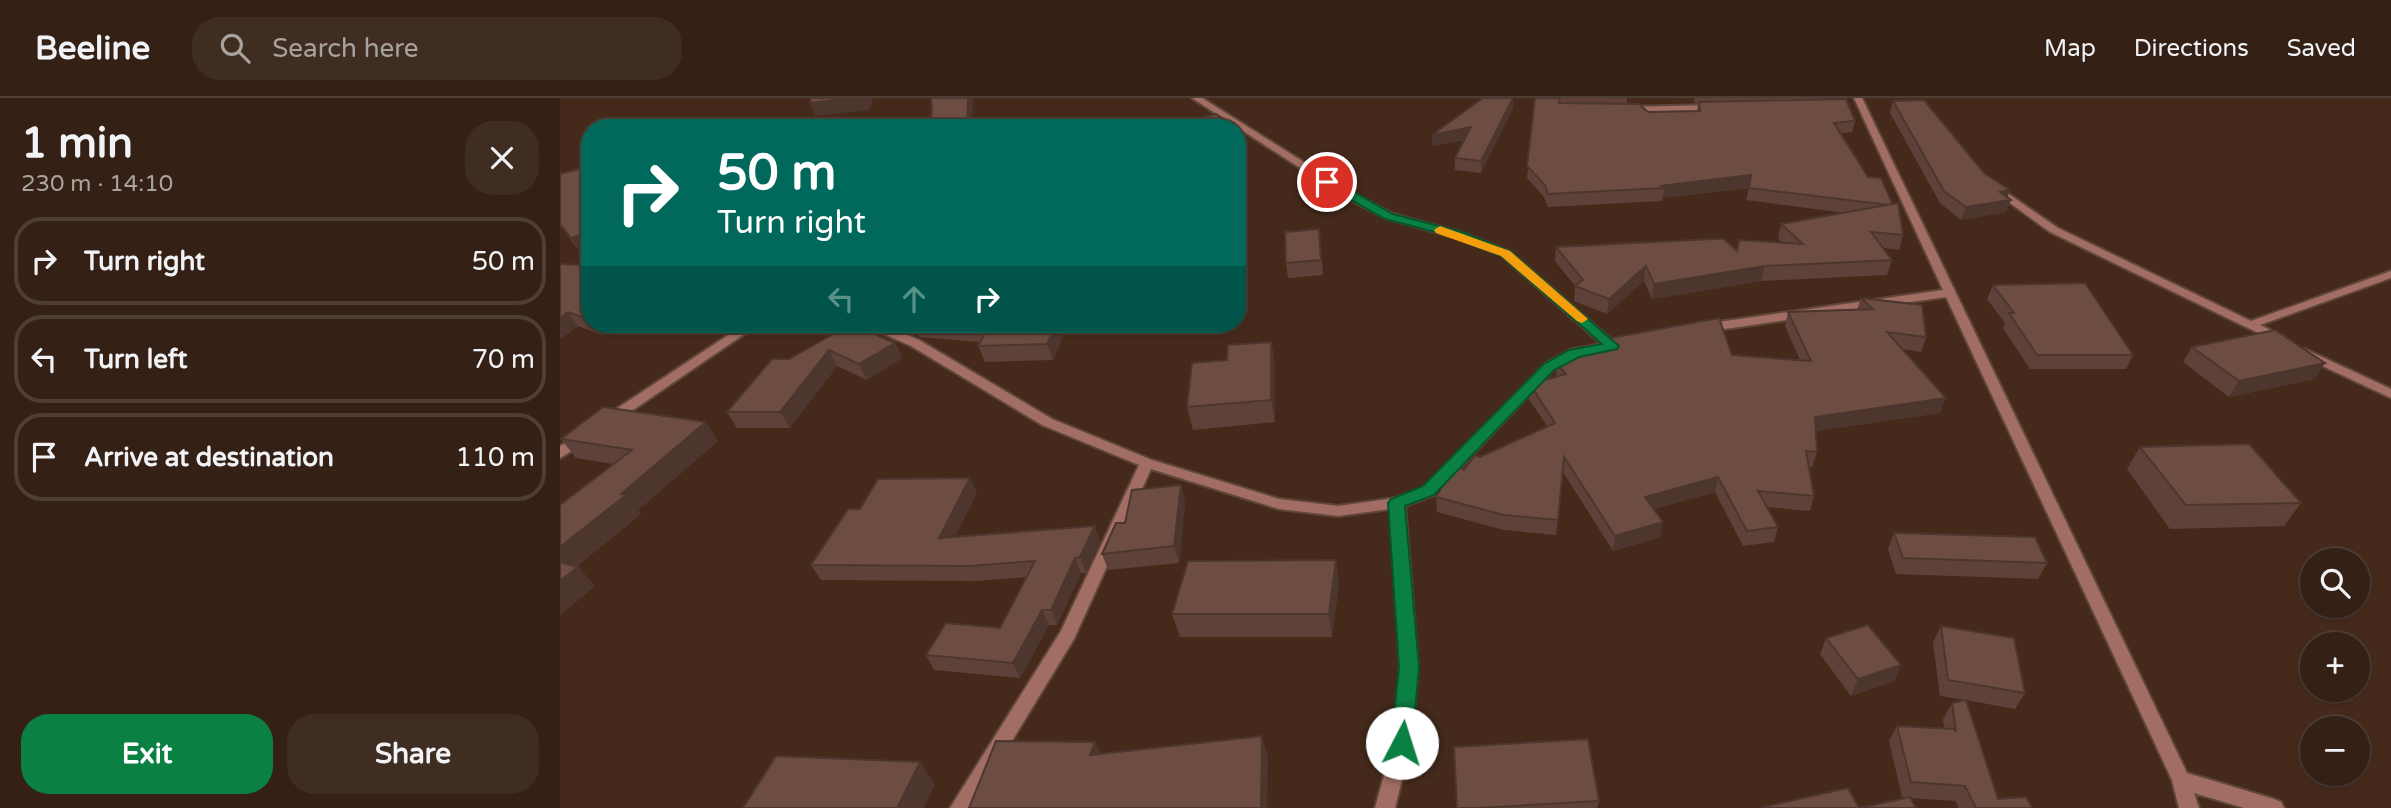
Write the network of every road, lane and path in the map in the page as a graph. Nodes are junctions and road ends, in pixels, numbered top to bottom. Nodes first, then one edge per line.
1 (1196, 98) edge
2 (1857, 103) edge
3 (1727, 108) edge
4 (1618, 110) edge
5 (1229, 119) edge
6 (1246, 130) edge
7 (1984, 181) edge
8 (2391, 274) edge
9 (1949, 293) junction
10 (2250, 325) junction
11 (1684, 331) edge
12 (740, 333) edge
13 (892, 333) edge
14 (1636, 340) edge
15 (1612, 346) junction
16 (2391, 394) edge
17 (560, 453) edge
18 (1147, 463) junction
19 (1397, 503) junction
20 (2181, 780) junction
21 (960, 808) edge
22 (1385, 808) edge
23 (2189, 808) edge
24 (2274, 808) edge

1 - 5 street
2 - 9 street
3 - 4 street
6 - 15 street
7 - 10 street
8 - 10 street
9 - 11 street
9 - 20 street
10 - 16 street
12 - 17 street
13 - 18 street
14 - 15 street
15 - 19 street
18 - 19 street
18 - 21 street
19 - 22 street
20 - 23 street
20 - 24 street

